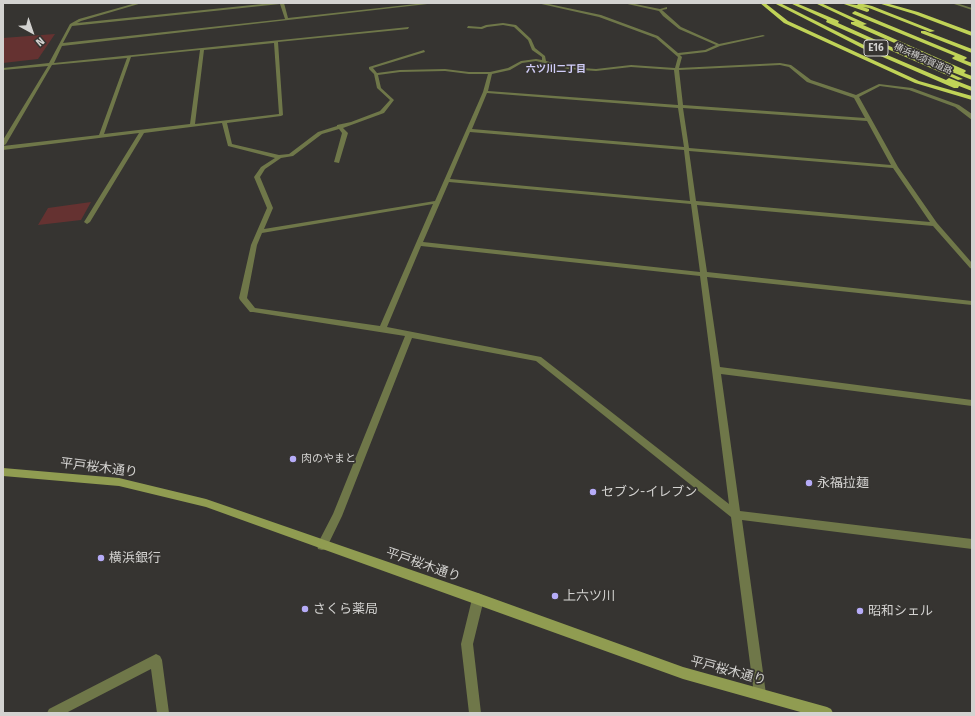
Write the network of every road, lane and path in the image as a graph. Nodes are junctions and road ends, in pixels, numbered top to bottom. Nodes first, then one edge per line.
1 (140, 3) edge
2 (281, 3) edge
3 (434, 3) edge
4 (539, 3) edge
5 (624, 3) edge
6 (762, 3) edge
7 (776, 3) edge
8 (792, 3) edge
9 (806, 3) edge
10 (818, 3) edge
11 (826, 3) edge
12 (834, 3) edge
13 (843, 3) edge
14 (850, 3) edge
15 (863, 3) edge
16 (880, 3) edge
17 (953, 3) edge
18 (784, 5) edge
19 (888, 5) junction
20 (666, 8) dead end
21 (660, 10) junction
22 (972, 10) edge
23 (288, 19) junction
24 (71, 25) junction
25 (468, 27) dead end
26 (408, 28) dead end
27 (942, 31) dead end
28 (972, 34) edge
29 (763, 36) dead end
30 (972, 38) edge
31 (276, 42) junction
32 (60, 45) junction
33 (720, 45) junction
34 (972, 46) edge
35 (202, 49) junction
36 (972, 51) edge
37 (424, 52) dead end
38 (678, 54) junction
39 (972, 56) edge
40 (129, 57) junction
41 (972, 61) edge
42 (544, 62) junction
43 (51, 64) junction
44 (972, 65) edge
45 (3, 68) edge
46 (677, 69) junction
47 (972, 69) edge
48 (490, 73) junction
49 (376, 74) junction
50 (972, 74) edge
51 (972, 78) edge
52 (972, 84) edge
53 (972, 89) edge
54 (485, 92) junction
55 (972, 94) edge
56 (856, 97) junction
57 (972, 97) edge
58 (681, 106) junction
59 (972, 119) edge
60 (868, 120) junction
61 (224, 121) junction
62 (192, 125) junction
63 (339, 126) junction
64 (469, 130) junction
65 (143, 131) junction
66 (101, 136) junction
67 (3, 144) edge
68 (3, 148) edge
69 (687, 148) junction
70 (279, 158) junction
71 (338, 162) dead end
72 (895, 167) junction
73 (447, 180) junction
74 (437, 202) junction
75 (694, 203) junction
76 (87, 222) dead end
77 (935, 224) junction
78 (260, 232) junction
79 (418, 244) junction
80 (972, 267) edge
81 (704, 274) junction
82 (972, 303) edge
83 (382, 329) junction
84 (410, 334) junction
85 (717, 370) junction
86 (972, 404) edge
87 (3, 472) edge
88 (736, 515) junction
89 (972, 544) edge
90 (322, 545) junction
91 (478, 599) junction
92 (760, 694) junction
93 (53, 713) edge
94 (163, 713) edge
95 (475, 713) edge
96 (827, 713) edge

1 - 24 street
2 - 23 street
2 - 24 street
3 - 23 street
4 - 38 street
5 - 21 street
6 - 57 highway
7 - 18 highway
8 - 51 highway
9 - 50 highway
10 - 44 highway
10 - 47 highway
11 - 41 highway, 横浜横須賀道路 / E16
12 - 39 highway
13 - 36 highway
14 - 34 highway
15 - 27 highway
16 - 19 highway
17 - 22 street
18 - 52 highway
18 - 53 highway, 横浜横須賀道路 / E16
18 - 55 highway
18 - 57 highway
19 - 28 highway
19 - 30 highway
20 - 21 street
21 - 33 street
23 - 32 street
24 - 32 street
25 - 42 street
26 - 31 street
29 - 33 street
31 - 35 street
31 - 61 street
32 - 43 street
33 - 38 street
35 - 40 street
35 - 62 street
37 - 49 street
38 - 46 street
40 - 43 street
40 - 66 street
42 - 46 street
42 - 48 street
43 - 45 street
43 - 67 street
46 - 56 street
46 - 58 street
48 - 49 street
48 - 54 street
49 - 63 street
54 - 58 street
54 - 64 street
56 - 59 street
56 - 60 street
58 - 60 street
58 - 69 street
60 - 72 street
61 - 62 street
61 - 70 street
62 - 65 street
63 - 70 street
63 - 71 street
64 - 69 street
64 - 73 street
65 - 66 street
65 - 76 street
66 - 68 street
69 - 72 street
69 - 75 street
70 - 78 street
72 - 77 street
73 - 74 street
73 - 75 street
74 - 78 street
74 - 79 street
75 - 77 street
75 - 81 street
77 - 80 street
78 - 83 street
79 - 81 street
79 - 83 street
81 - 82 street
81 - 85 street
83 - 84 street
84 - 88 street
84 - 90 street
85 - 86 street
85 - 88 street
87 - 90 main road, 平戸桜木通り
88 - 89 street
88 - 92 street
90 - 91 main road, 平戸桜木通り
91 - 92 main road, 平戸桜木通り
91 - 95 street
92 - 96 main road, 平戸桜木通り
93 - 94 street

